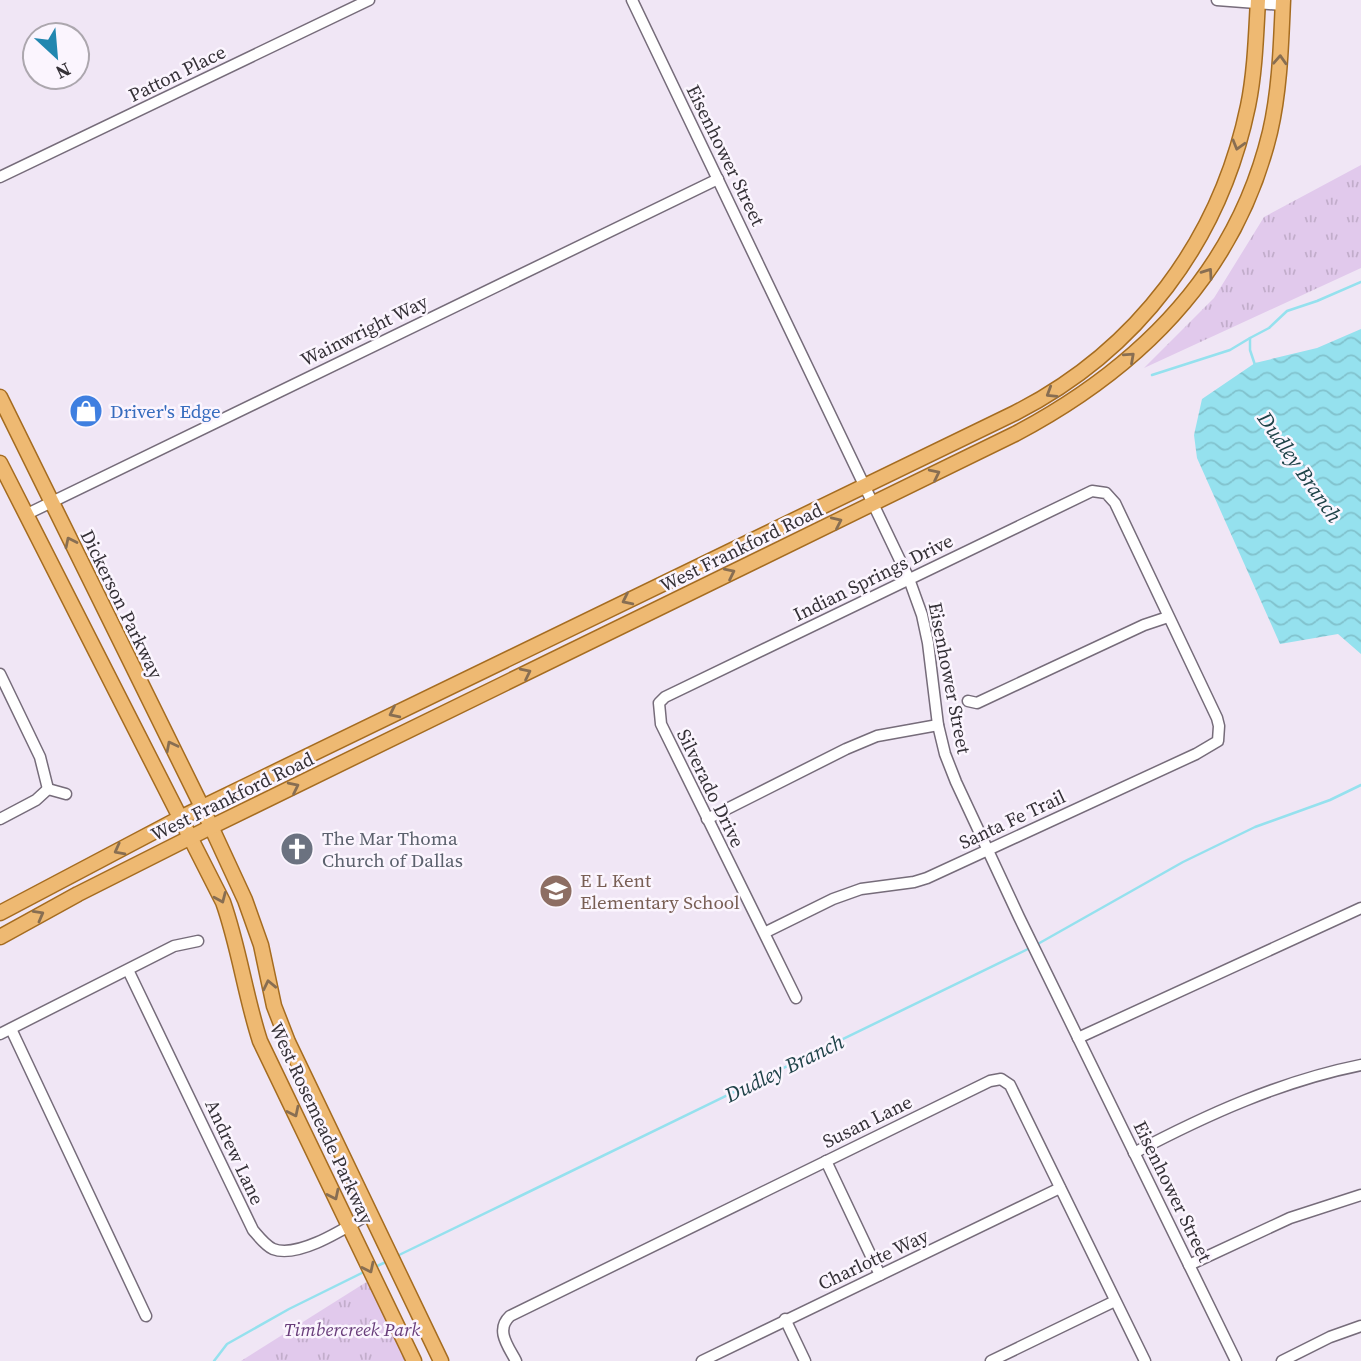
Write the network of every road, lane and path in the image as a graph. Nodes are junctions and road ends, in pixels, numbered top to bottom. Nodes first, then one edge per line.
1 (369, 0) edge
2 (632, 0) edge
3 (1217, 0) edge
4 (1257, 1) edge
5 (1283, 2) edge
6 (0, 177) edge
7 (718, 179) junction
8 (0, 397) edge
9 (0, 463) edge
10 (865, 485) junction
11 (51, 502) junction
12 (874, 504) junction
13 (25, 514) junction
14 (909, 579) junction
15 (1168, 617) junction
16 (0, 674) edge
17 (968, 701) dead end
18 (659, 703) joint
19 (938, 725) junction
20 (48, 789) junction
21 (66, 794) dead end
22 (202, 807) junction
23 (0, 818) edge
24 (180, 818) junction
25 (707, 819) junction
26 (211, 827) junction
27 (190, 837) junction
28 (988, 851) junction
29 (1361, 908) edge
30 (0, 913) edge
31 (764, 933) junction
32 (0, 937) edge
33 (198, 941) dead end
34 (128, 970) junction
35 (796, 998) dead end
36 (5, 1031) edge
37 (1078, 1038) junction
38 (1361, 1065) edge
39 (1134, 1153) junction
40 (826, 1161) junction
41 (1060, 1188) junction
42 (1361, 1195) edge
43 (372, 1220) junction
44 (351, 1231) junction
45 (1189, 1265) junction
46 (880, 1275) junction
47 (1115, 1301) junction
48 (146, 1315) dead end
49 (785, 1320) junction
50 (1361, 1326) edge
51 (414, 1361) edge
52 (441, 1361) edge
53 (516, 1361) edge
54 (702, 1361) edge
55 (805, 1361) edge
56 (991, 1361) edge
57 (1145, 1361) edge
58 (1236, 1361) edge
59 (1282, 1361) edge

1 - 6 street, Patton Place
2 - 7 street, Eisenhower Street
3 - 4 street
4 - 5 street
4 -> 10 main road, West Frankford Road
12 -> 5 main road, West Frankford Road
7 - 10 street, Eisenhower Street
7 - 11 street, Wainwright Way
8 - 11 main road, Dickerson Parkway
9 - 13 main road
10 - 12 street, Eisenhower Street
10 -> 22 main road, West Frankford Road
11 - 13 street, Wainwright Way
22 -> 11 main road, Dickerson Parkway
12 - 14 street, Eisenhower Street
26 -> 12 main road, West Frankford Road
13 - 24 main road
14 - 15 street, Indian Springs Drive
14 - 18 street, Indian Springs Drive
14 - 19 street, Eisenhower Street
15 - 17 street
15 - 28 street, Santa Fe Trail
16 - 20 street
18 - 25 street, Silverado Drive
19 - 25 street
19 - 28 street, Eisenhower Street
20 - 21 street
20 - 23 street
22 - 24 main road, West Frankford Road
22 - 26 main road, Dickerson Parkway
24 - 27 main road, West Rosemeade Parkway
24 -> 30 main road, West Frankford Road
25 - 31 street, Silverado Drive
26 - 27 main road, West Frankford Road
43 -> 26 main road, West Rosemeade Parkway
32 -> 27 main road, West Frankford Road
27 -> 44 main road, West Rosemeade Parkway
28 - 31 street, Santa Fe Trail
28 - 37 street, Eisenhower Street
29 - 37 street
31 - 35 street, Silverado Drive
33 - 34 street
34 - 36 street
34 - 44 street, Andrew Lane
36 - 48 street
37 - 39 street, Eisenhower Street
38 - 39 street
39 - 45 street, Eisenhower Street
40 - 41 street, Susan Lane
40 - 46 street
40 - 53 street, Susan Lane
41 - 46 street, Charlotte Way
41 - 47 street, Susan Lane
42 - 45 street
43 - 44 street, Andrew Lane
43 - 52 main road, West Rosemeade Parkway
44 -> 51 main road, West Rosemeade Parkway
45 - 58 street, Eisenhower Street
46 - 49 street, Charlotte Way
47 - 56 street
47 - 57 street, Susan Lane
49 - 54 street, Charlotte Way
49 - 55 street
50 - 59 street

